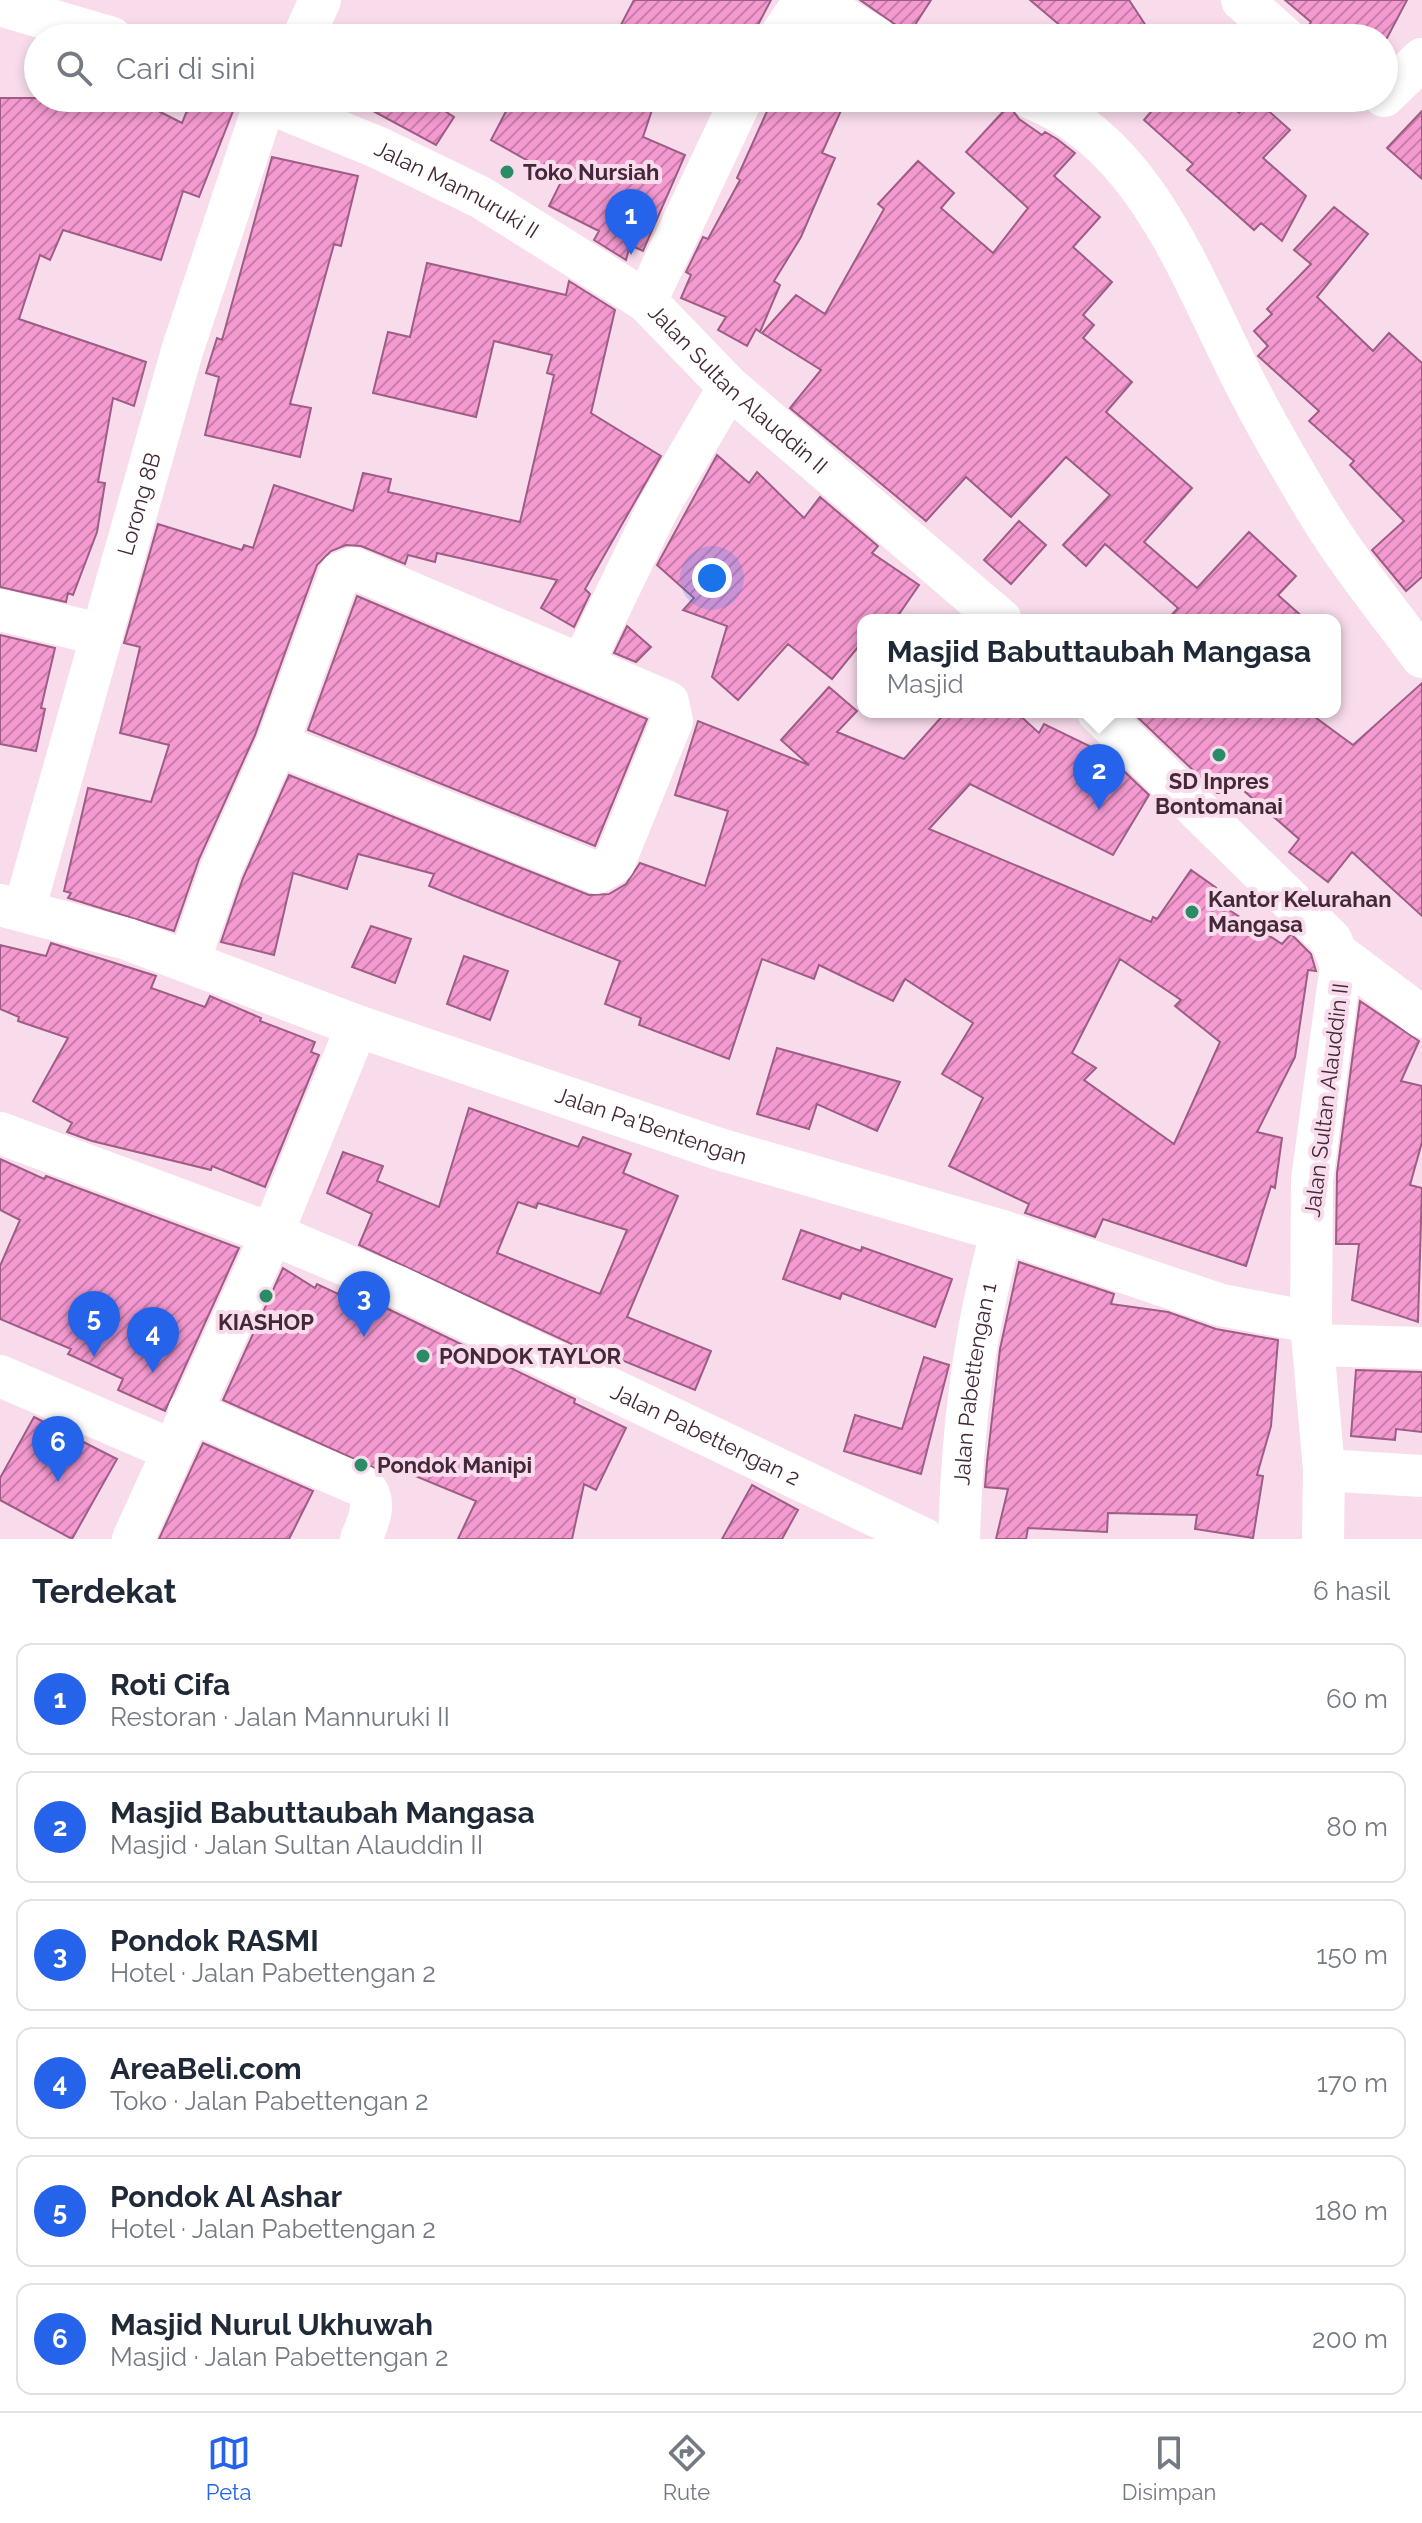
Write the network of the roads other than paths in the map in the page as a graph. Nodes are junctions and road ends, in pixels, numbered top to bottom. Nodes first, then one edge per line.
1 (320, 0) edge
2 (805, 0) edge
3 (814, 0) edge
4 (1242, 0) edge
5 (0, 5) edge
6 (64, 24) edge
7 (309, 24) edge
8 (789, 24) edge
9 (853, 24) edge
10 (1269, 24) edge
11 (1422, 59) edge
12 (1398, 82) edge
13 (264, 112) edge
14 (294, 112) edge
15 (735, 112) edge
16 (1055, 112) edge
17 (646, 301) junction
18 (729, 387) junction
19 (0, 610) edge
20 (994, 614) edge
21 (102, 635) junction
22 (1422, 657) edge
23 (583, 663) junction
24 (1104, 718) edge
25 (277, 744) junction
26 (12, 907) edge
27 (1338, 954) junction
28 (189, 961) junction
29 (1422, 1017) edge
30 (357, 1026) junction
31 (0, 1133) edge
32 (1002, 1231) junction
33 (272, 1234) junction
34 (1312, 1333) junction
35 (1422, 1348) edge
36 (0, 1376) edge
37 (189, 1411) junction
38 (172, 1450) junction
39 (1324, 1470) junction
40 (1422, 1476) edge
41 (133, 1539) edge
42 (361, 1539) edge
43 (924, 1539) edge
44 (959, 1539) edge
45 (1323, 1539) edge

1 - 7 street
2 - 8 street
3 - 9 street
4 - 10 street
5 - 6 street
11 - 12 street
13 - 21 street, Lorong 8B
14 - 17 street, Jalan Mannuruki II
15 - 17 street, Jalan Sultan Alauddin II
16 - 22 street
17 - 18 street, Jalan Sultan Alauddin II
18 - 20 street, Jalan Sultan Alauddin II
18 - 23 street
19 - 21 street
21 - 26 street, Lorong 8B
23 - 25 street
23 - 25 street
24 - 27 street, Jalan Sultan Alauddin II
25 - 28 street
26 - 28 street, Jalan Pa'Bentengan
27 - 29 street
27 - 34 street, Jalan Sultan Alauddin II
28 - 30 street, Jalan Pa'Bentengan
30 - 32 street, Jalan Pa'Bentengan
30 - 33 street
31 - 33 street, Jalan Pabettengan 2
32 - 34 street, Jalan Pa'Bentengan
32 - 44 street, Jalan Pabettengan 1
33 - 37 street
33 - 43 street, Jalan Pabettengan 2
34 - 35 street, Jalan Pa'Bentengan
34 - 39 street, Jalan Sultan Alauddin II
36 - 38 street
37 - 38 street
37 - 42 street
38 - 41 street
39 - 40 street
39 - 45 street, Jalan Sultan Alauddin II

